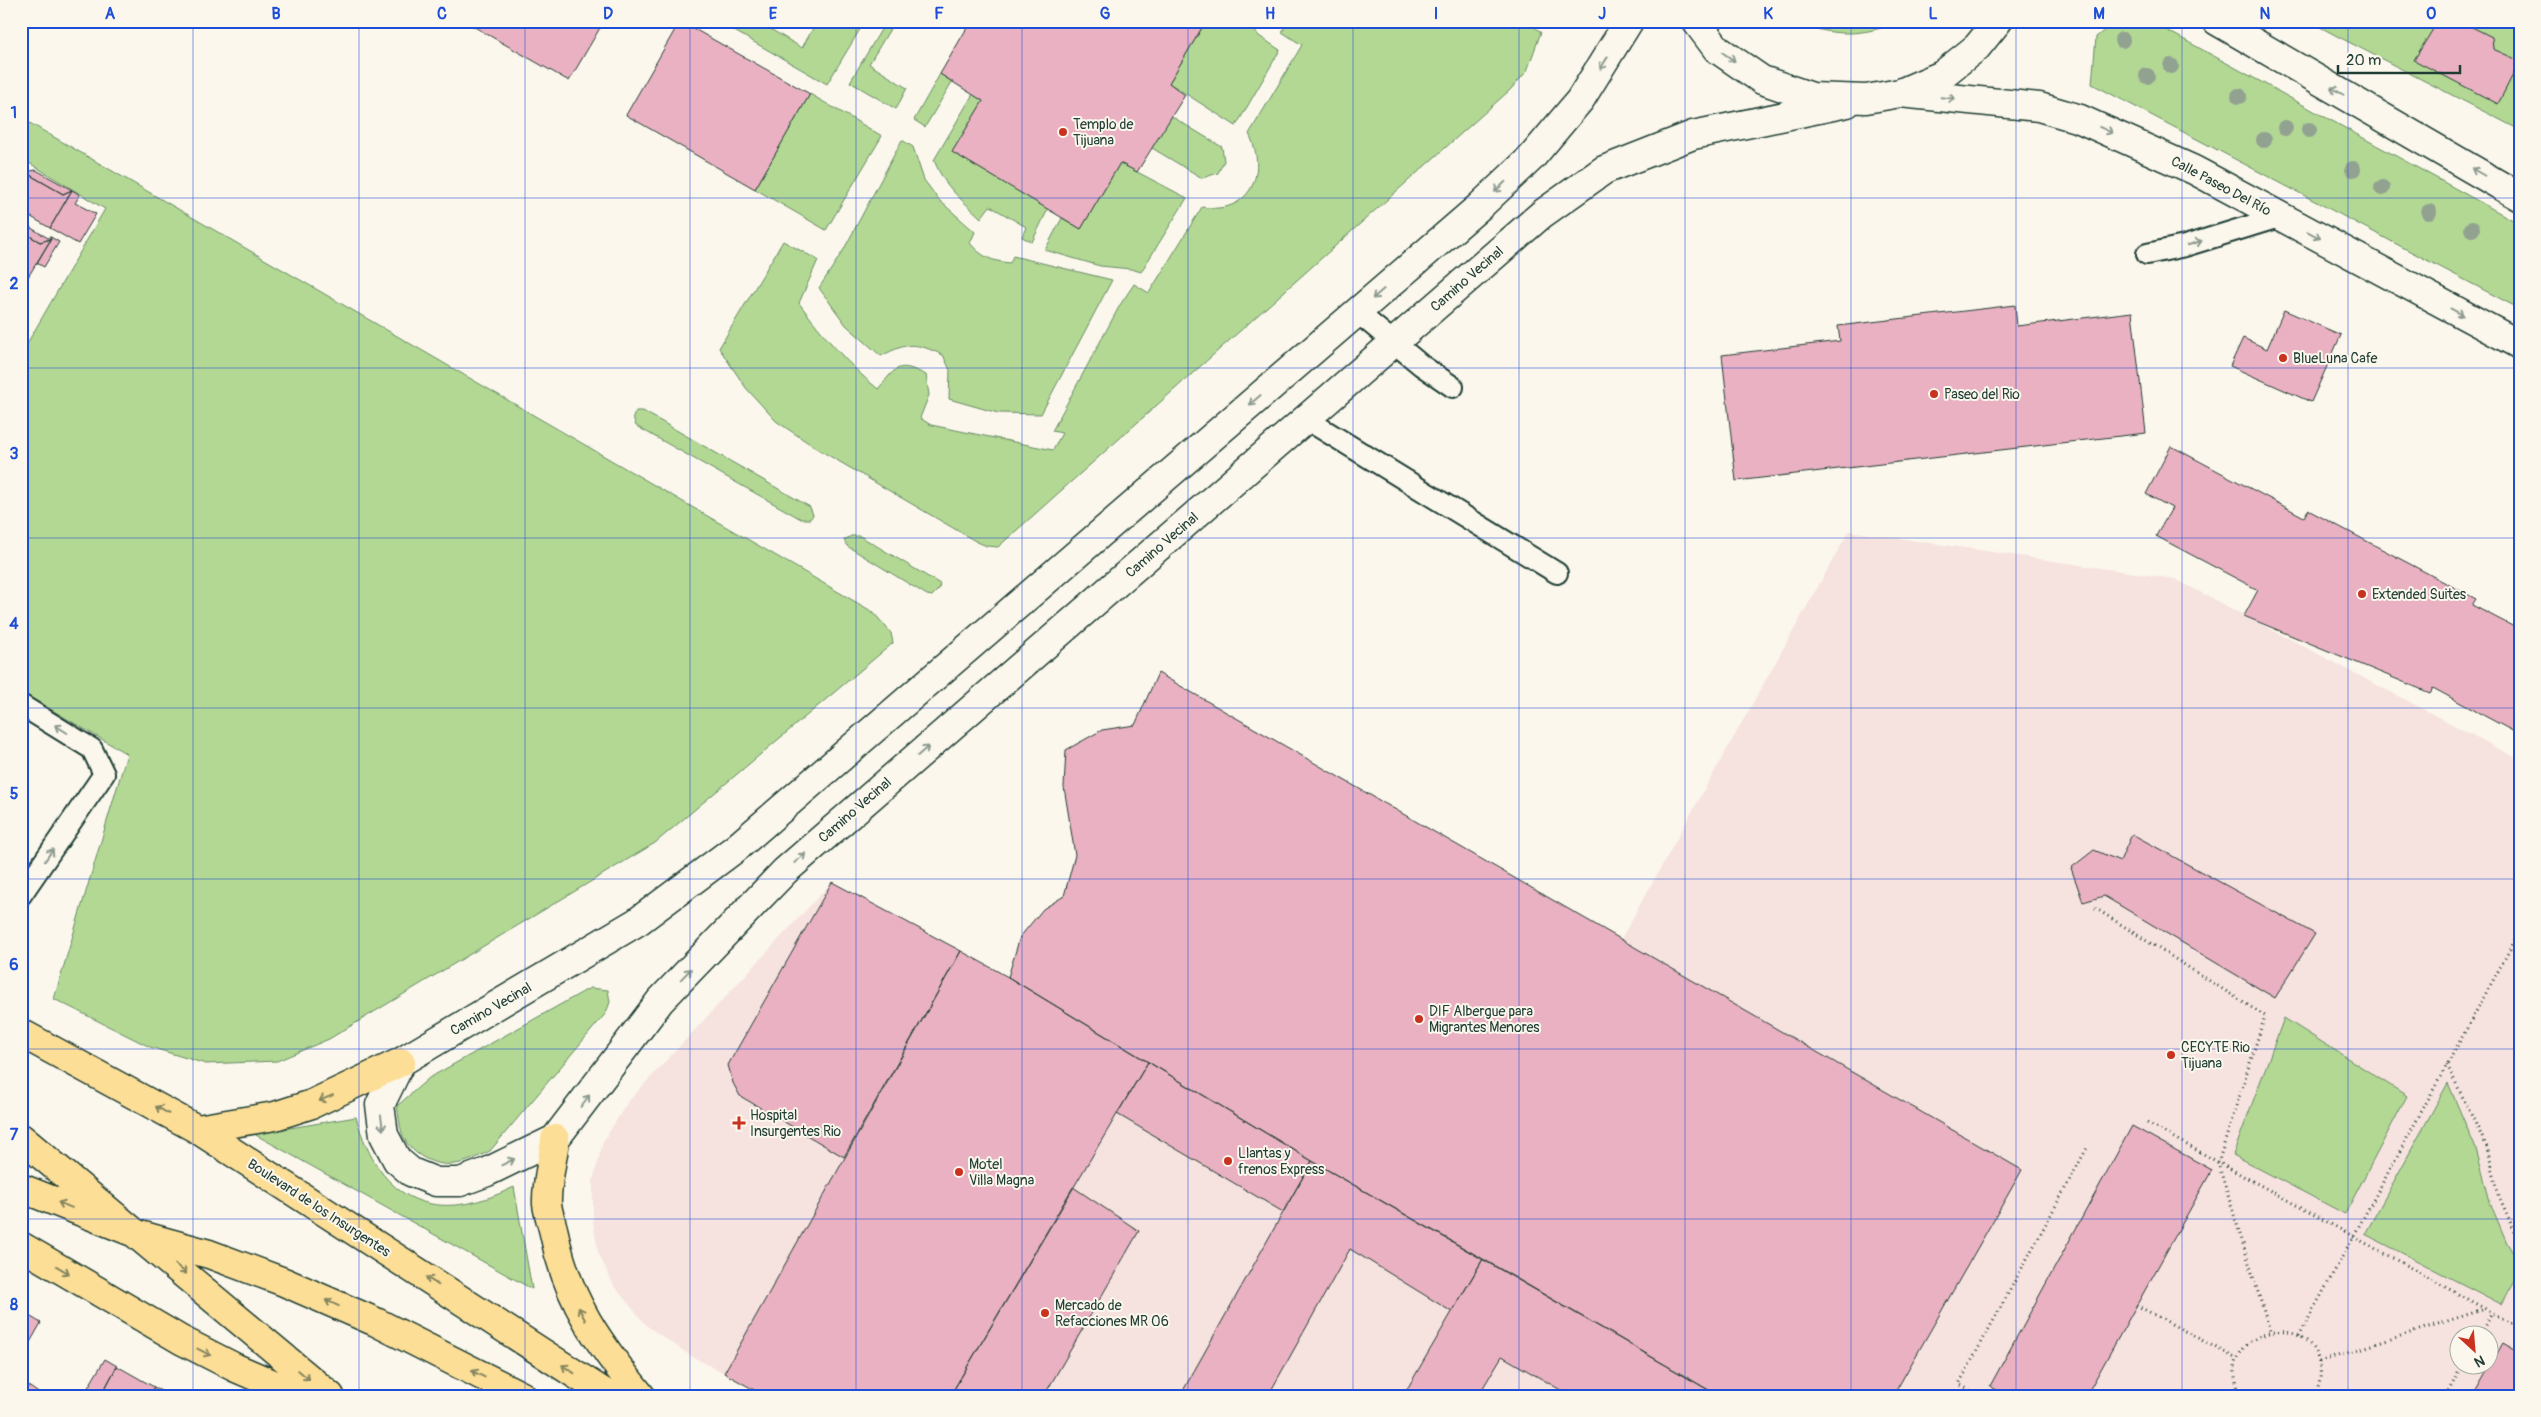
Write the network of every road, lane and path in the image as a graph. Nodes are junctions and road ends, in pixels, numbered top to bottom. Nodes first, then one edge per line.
1 (1629, 21) edge
2 (1696, 21) edge
3 (1998, 21) edge
4 (2217, 21) edge
5 (1900, 93) junction
6 (1866, 99) junction
7 (2520, 197) edge
8 (2279, 217) junction
9 (2148, 254) dead end
10 (1357, 312) junction
11 (1393, 343) junction
12 (2520, 345) edge
13 (1453, 387) dead end
14 (1306, 418) junction
15 (1557, 573) dead end
16 (21, 705) edge
17 (23, 889) edge
18 (2095, 908) dead end
19 (2520, 931) edge
20 (21, 1033) edge
21 (401, 1062) junction
22 (2447, 1065) junction
23 (2147, 1123) dead end
24 (197, 1129) junction
25 (21, 1138) edge
26 (555, 1139) junction
27 (2087, 1148) dead end
28 (2218, 1163) junction
29 (21, 1188) edge
30 (140, 1235) junction
31 (2520, 1244) edge
32 (21, 1246) edge
33 (2136, 1305) dead end
34 (2485, 1309) junction
35 (2492, 1313) junction
36 (2486, 1324) edge
37 (2520, 1328) edge
38 (2270, 1332) junction
39 (2299, 1336) junction
40 (2237, 1359) junction
41 (2318, 1362) junction
42 (2458, 1374) edge
43 (2237, 1388) junction
44 (2315, 1395) edge
45 (301, 1396) edge
46 (330, 1396) edge
47 (522, 1396) edge
48 (609, 1396) edge
49 (641, 1396) edge
50 (1979, 1396) edge
51 (2205, 1396) edge
52 (2242, 1396) edge
53 (2446, 1396) edge

1 -> 10 street, Camino Vecinal
2 -> 6 street
3 - 5 street
7 -> 4 street
5 - 6 street
5 -> 8 street, Calle Paseo Del Río
6 - 11 street, Camino Vecinal
9 -> 8 lane
8 -> 12 street, Calle Paseo Del Río
10 - 11 lane
10 -> 21 street, Camino Vecinal
11 - 13 lane
11 - 14 street, Camino Vecinal
14 - 15 lane
26 -> 14 street, Camino Vecinal
17 -> 16 lane
18 - 28 path
19 - 22 path
24 -> 20 main road, Boulevard de los Insurgentes
21 -> 24 main road
21 -> 26 street
22 - 31 path
22 - 39 path
23 - 28 path
48 -> 24 main road, Boulevard de los Insurgentes
25 - 30 main road
49 -> 26 main road
27 - 50 path
28 - 34 path
28 - 38 path
30 -> 29 main road
30 -> 46 main road
47 -> 30 main road
32 -> 45 main road
33 - 40 path
34 - 35 path
34 - 41 path
35 - 36 path
35 - 37 path
38 - 39 path
38 - 40 path
39 - 41 path
40 - 43 path
41 - 44 path
42 - 53 path
43 - 51 path
43 - 52 path

